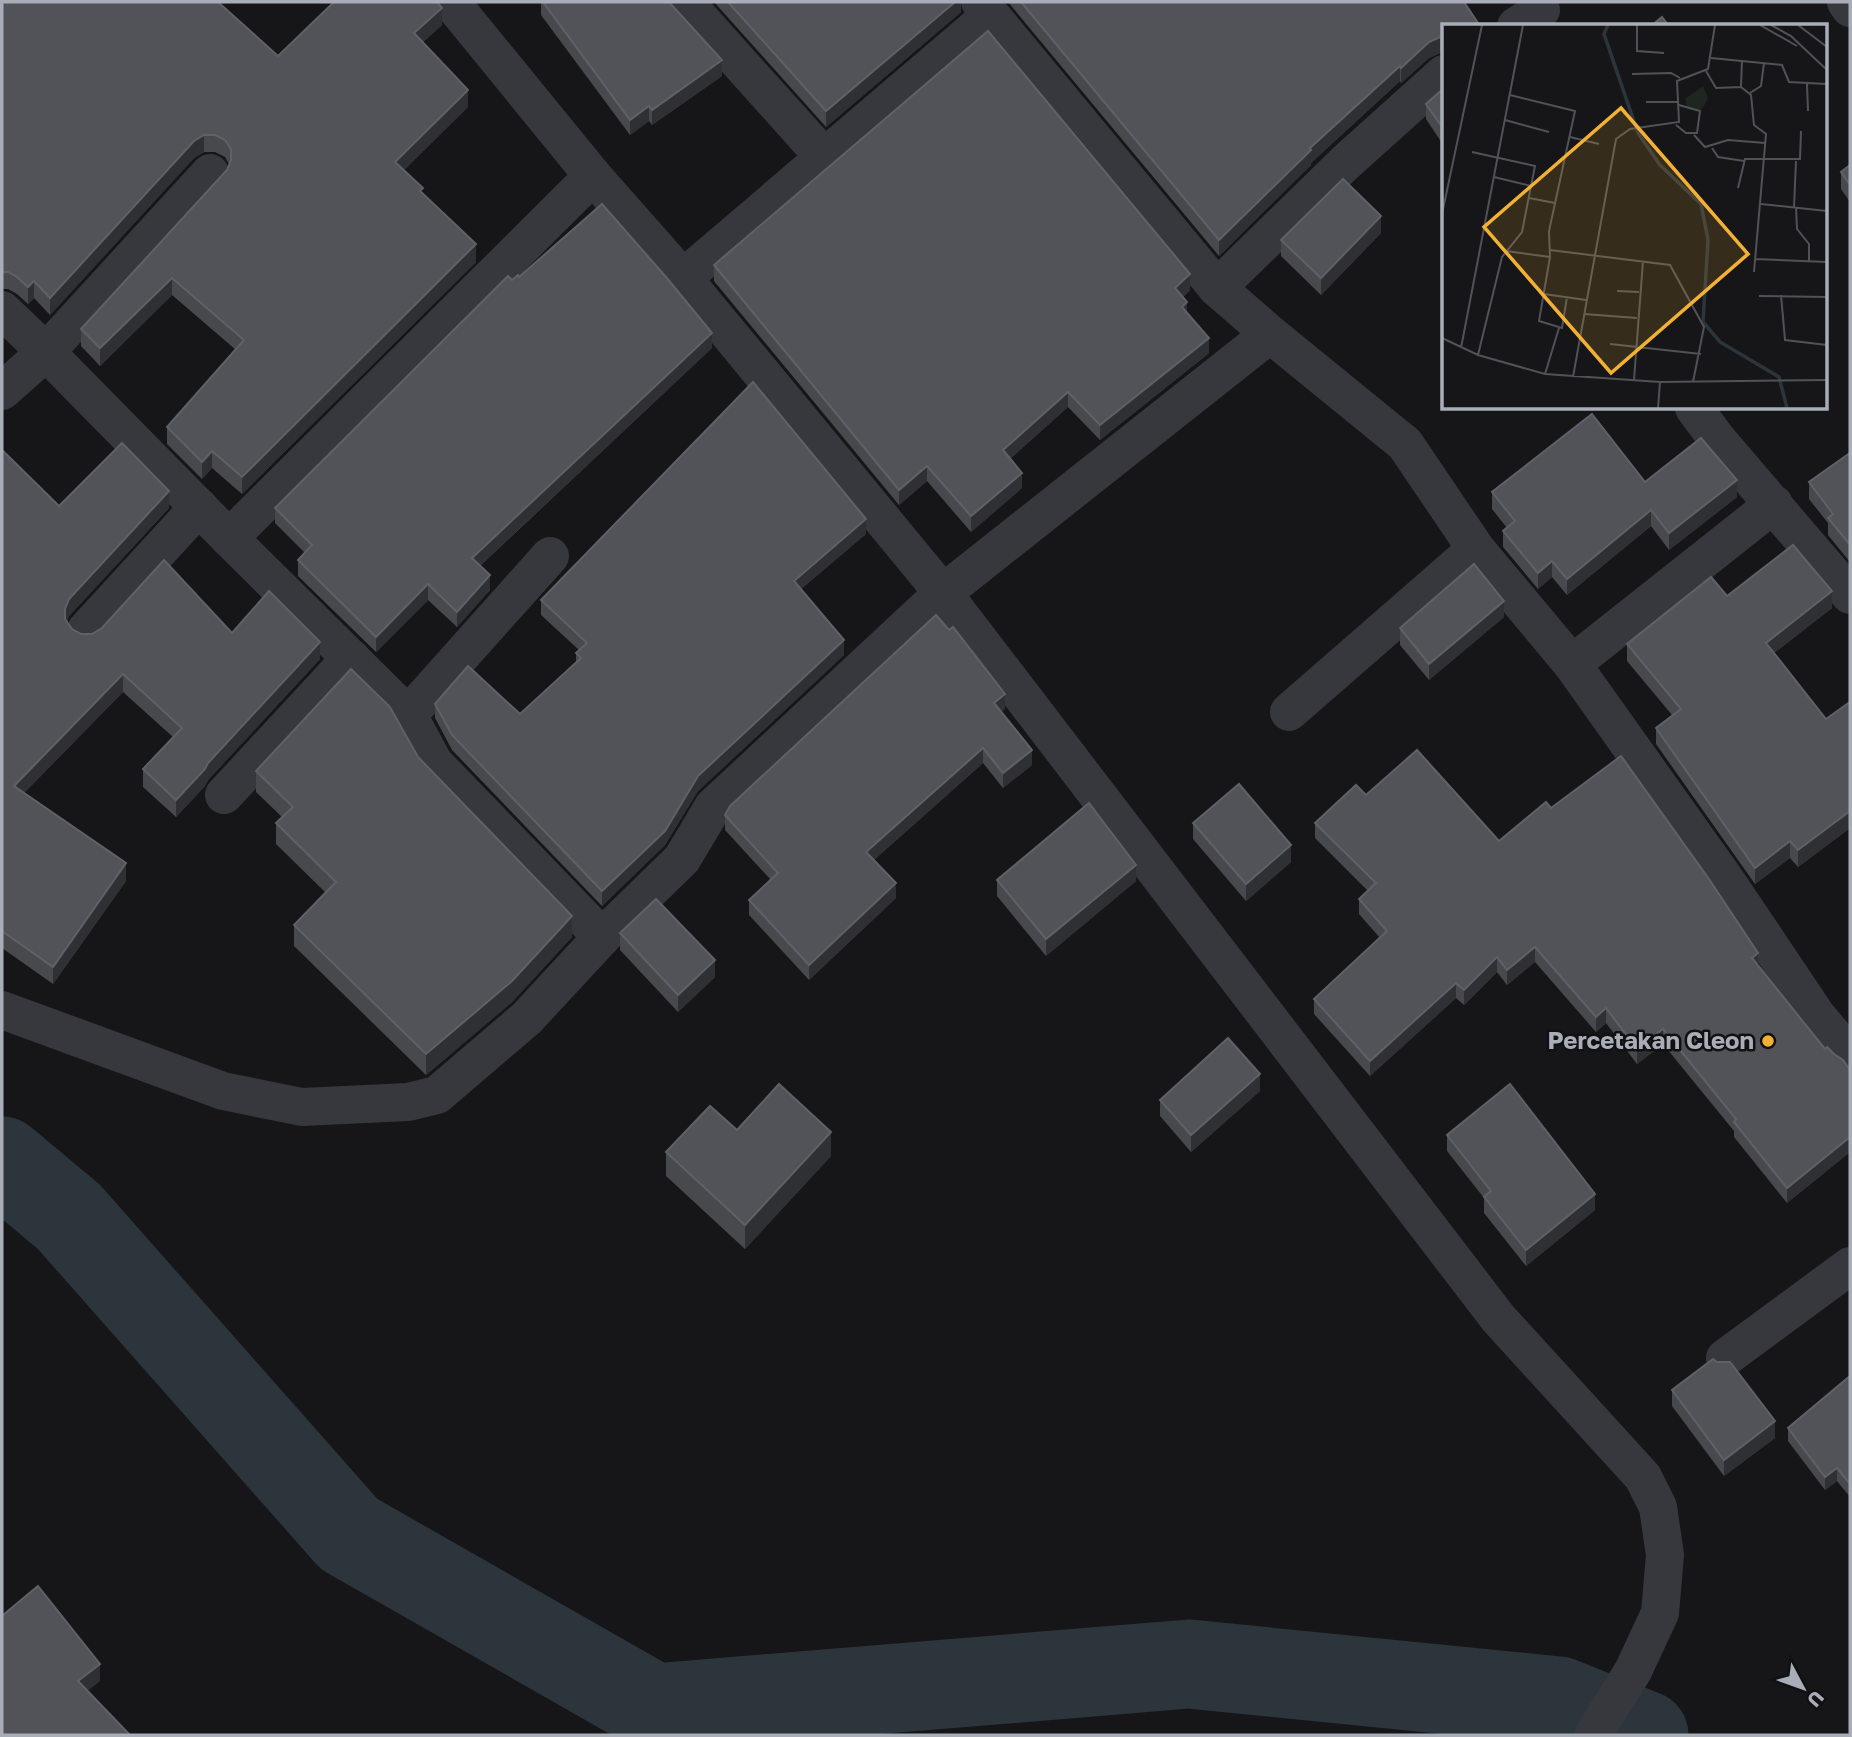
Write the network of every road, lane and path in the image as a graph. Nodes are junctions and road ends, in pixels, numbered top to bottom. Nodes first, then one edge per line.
1 (451, 2) edge
2 (685, 2) edge
3 (1846, 2) edge
4 (1850, 8) edge
5 (985, 9) edge
6 (1442, 76) edge
7 (824, 157) junction
8 (210, 173) dead end
9 (593, 176) junction
10 (683, 278) junction
11 (1217, 288) junction
12 (2, 310) edge
13 (1270, 334) junction
14 (46, 352) junction
15 (2, 391) edge
16 (1695, 410) edge
17 (1774, 504) junction
18 (199, 506) junction
19 (229, 538) junction
20 (1476, 549) junction
21 (550, 556) dead end
22 (943, 593) junction
23 (1850, 595) edge
24 (86, 630) dead end
25 (351, 658) junction
26 (1572, 664) junction
27 (1289, 712) dead end
28 (408, 715) junction
29 (225, 795) dead end
30 (602, 937) junction
31 (2, 1010) edge
32 (1850, 1055) edge
33 (1850, 1266) edge
34 (1725, 1357) dead end
35 (1593, 1735) edge

1 - 9 street
2 - 7 street
3 - 4 street
5 - 7 street
5 - 11 street
6 - 11 street
7 - 10 street
8 - 14 street
9 - 10 street
9 - 19 street
10 - 22 street
11 - 13 street
12 - 14 street
13 - 20 street
13 - 22 street
14 - 15 street
14 - 18 street
16 - 17 street
17 - 23 street
17 - 26 street
18 - 19 street
18 - 24 street
19 - 25 street
20 - 26 street
20 - 27 street
21 - 28 street
22 - 30 street
22 - 35 street
25 - 28 street
25 - 29 street
26 - 32 street
28 - 30 street
30 - 31 street
33 - 34 street

